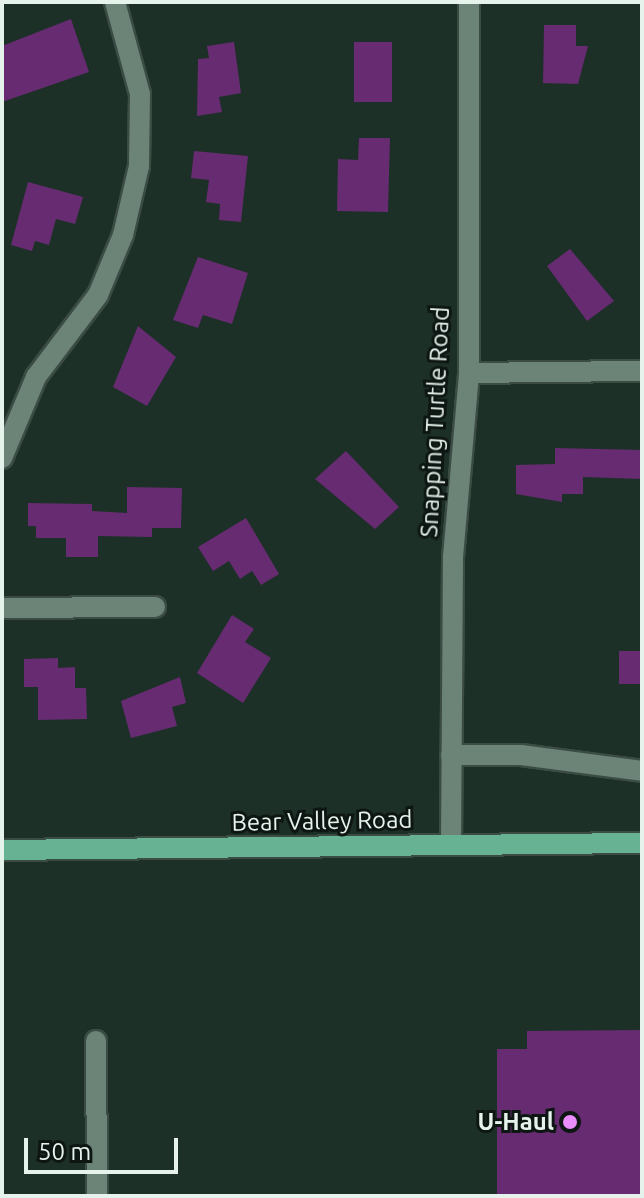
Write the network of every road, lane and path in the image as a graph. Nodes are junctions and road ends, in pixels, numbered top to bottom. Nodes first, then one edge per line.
1 (115, 2) edge
2 (469, 2) edge
3 (642, 371) edge
4 (469, 373) junction
5 (2, 458) edge
6 (155, 607) dead end
7 (2, 608) edge
8 (451, 755) junction
9 (642, 771) edge
10 (642, 843) edge
11 (451, 845) junction
12 (2, 850) edge
13 (96, 1041) dead end
14 (97, 1196) edge

1 - 5 street
2 - 4 street, Snapping Turtle Road
3 - 4 street
4 - 8 street, Snapping Turtle Road
6 - 7 street
8 - 9 street
8 - 11 street, Snapping Turtle Road
10 - 11 main road, Bear Valley Road
11 - 12 main road, Bear Valley Road
13 - 14 street

